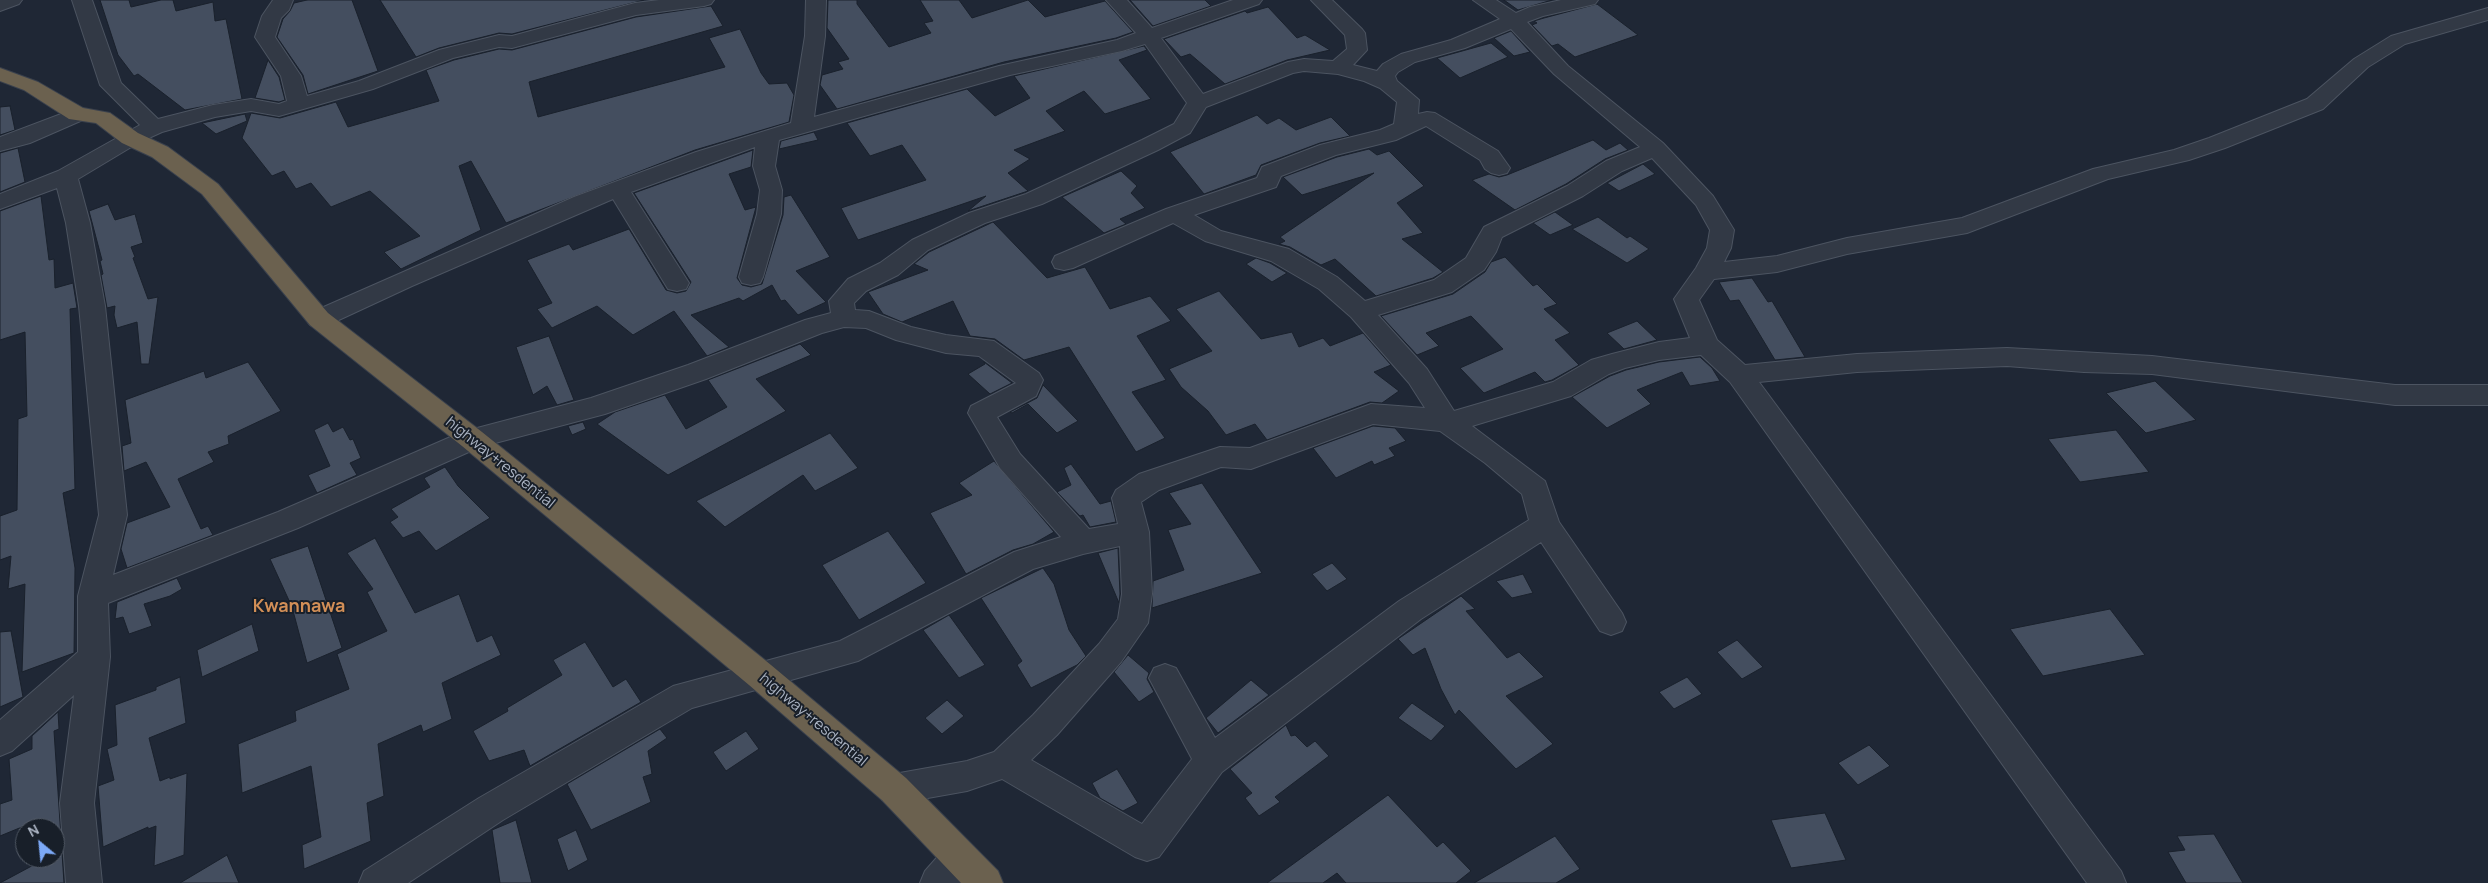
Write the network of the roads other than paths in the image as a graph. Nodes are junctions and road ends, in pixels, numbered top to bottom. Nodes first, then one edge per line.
1 (12, 0) edge
2 (82, 0) edge
3 (283, 0) edge
4 (704, 0) edge
5 (816, 0) edge
6 (1116, 0) edge
7 (1252, 0) edge
8 (1321, 0) edge
9 (1483, 0) edge
10 (1588, 0) edge
11 (1221, 4) edge
12 (0, 5) edge
13 (2488, 14) edge
14 (1514, 20) junction
15 (1150, 37) junction
16 (1357, 50) junction
17 (1408, 58) junction
18 (1338, 68) junction
19 (0, 74) edge
20 (1387, 84) junction
21 (1198, 103) junction
22 (299, 105) junction
23 (78, 114) junction
24 (802, 126) junction
25 (1403, 128) junction
26 (142, 132) junction
27 (768, 136) junction
28 (0, 144) edge
29 (1655, 148) junction
30 (1498, 168) dead end
31 (66, 176) junction
32 (618, 189) junction
33 (0, 202) edge
34 (1174, 214) junction
35 (1064, 262) dead end
36 (1706, 272) junction
37 (751, 277) dead end
38 (677, 283) dead end
39 (1686, 299) junction
40 (1360, 310) junction
41 (844, 318) junction
42 (320, 319) junction
43 (1706, 345) junction
44 (1659, 351) junction
45 (1740, 375) junction
46 (2488, 395) edge
47 (1448, 423) junction
48 (472, 439) junction
49 (1545, 525) junction
50 (1134, 532) junction
51 (1083, 542) junction
52 (93, 596) junction
53 (1611, 622) dead end
54 (94, 657) junction
55 (760, 675) junction
56 (1164, 678) dead end
57 (0, 742) edge
58 (1210, 761) junction
59 (1005, 763) junction
60 (894, 789) junction
61 (949, 870) edge
62 (84, 883) edge
63 (377, 883) edge
64 (985, 883) edge
65 (2108, 883) edge

1 - 12 street
2 - 26 street
3 - 22 street
4 - 22 street
5 - 24 street
6 - 15 street
7 - 11 street
8 - 16 street
9 - 14 street
10 - 14 street
11 - 15 street
13 - 36 street
14 - 17 street
14 - 29 street
15 - 21 street
15 - 24 street
16 - 17 street
16 - 18 street
17 - 20 street
18 - 20 street
18 - 21 street
19 - 23 highway, highway+resdential
20 - 25 street
21 - 41 street
22 - 26 street
23 - 26 highway, highway+resdential
23 - 28 street
24 - 27 street
25 - 30 street
25 - 34 street
26 - 31 street
26 - 42 highway, highway+resdential
27 - 32 street
27 - 37 street
29 - 36 street
29 - 40 street
31 - 33 street
31 - 52 street
32 - 38 street
32 - 42 street
34 - 35 street
34 - 40 street
36 - 39 street
39 - 43 street
39 - 44 street
40 - 47 street
41 - 48 street
41 - 51 street
42 - 48 highway, highway+resdential
43 - 44 street
43 - 45 street
44 - 47 street
45 - 46 street
45 - 65 street
47 - 49 street
47 - 50 street
48 - 52 street
48 - 55 highway, highway+resdential
49 - 53 street
49 - 58 street
50 - 51 street
50 - 59 street
51 - 55 street
52 - 54 street
54 - 57 street
54 - 62 street
55 - 60 highway, highway+resdential
55 - 63 street
56 - 58 street
58 - 59 street
59 - 60 street
60 - 61 highway, highway+resdential
61 - 64 highway, highway+resdential

